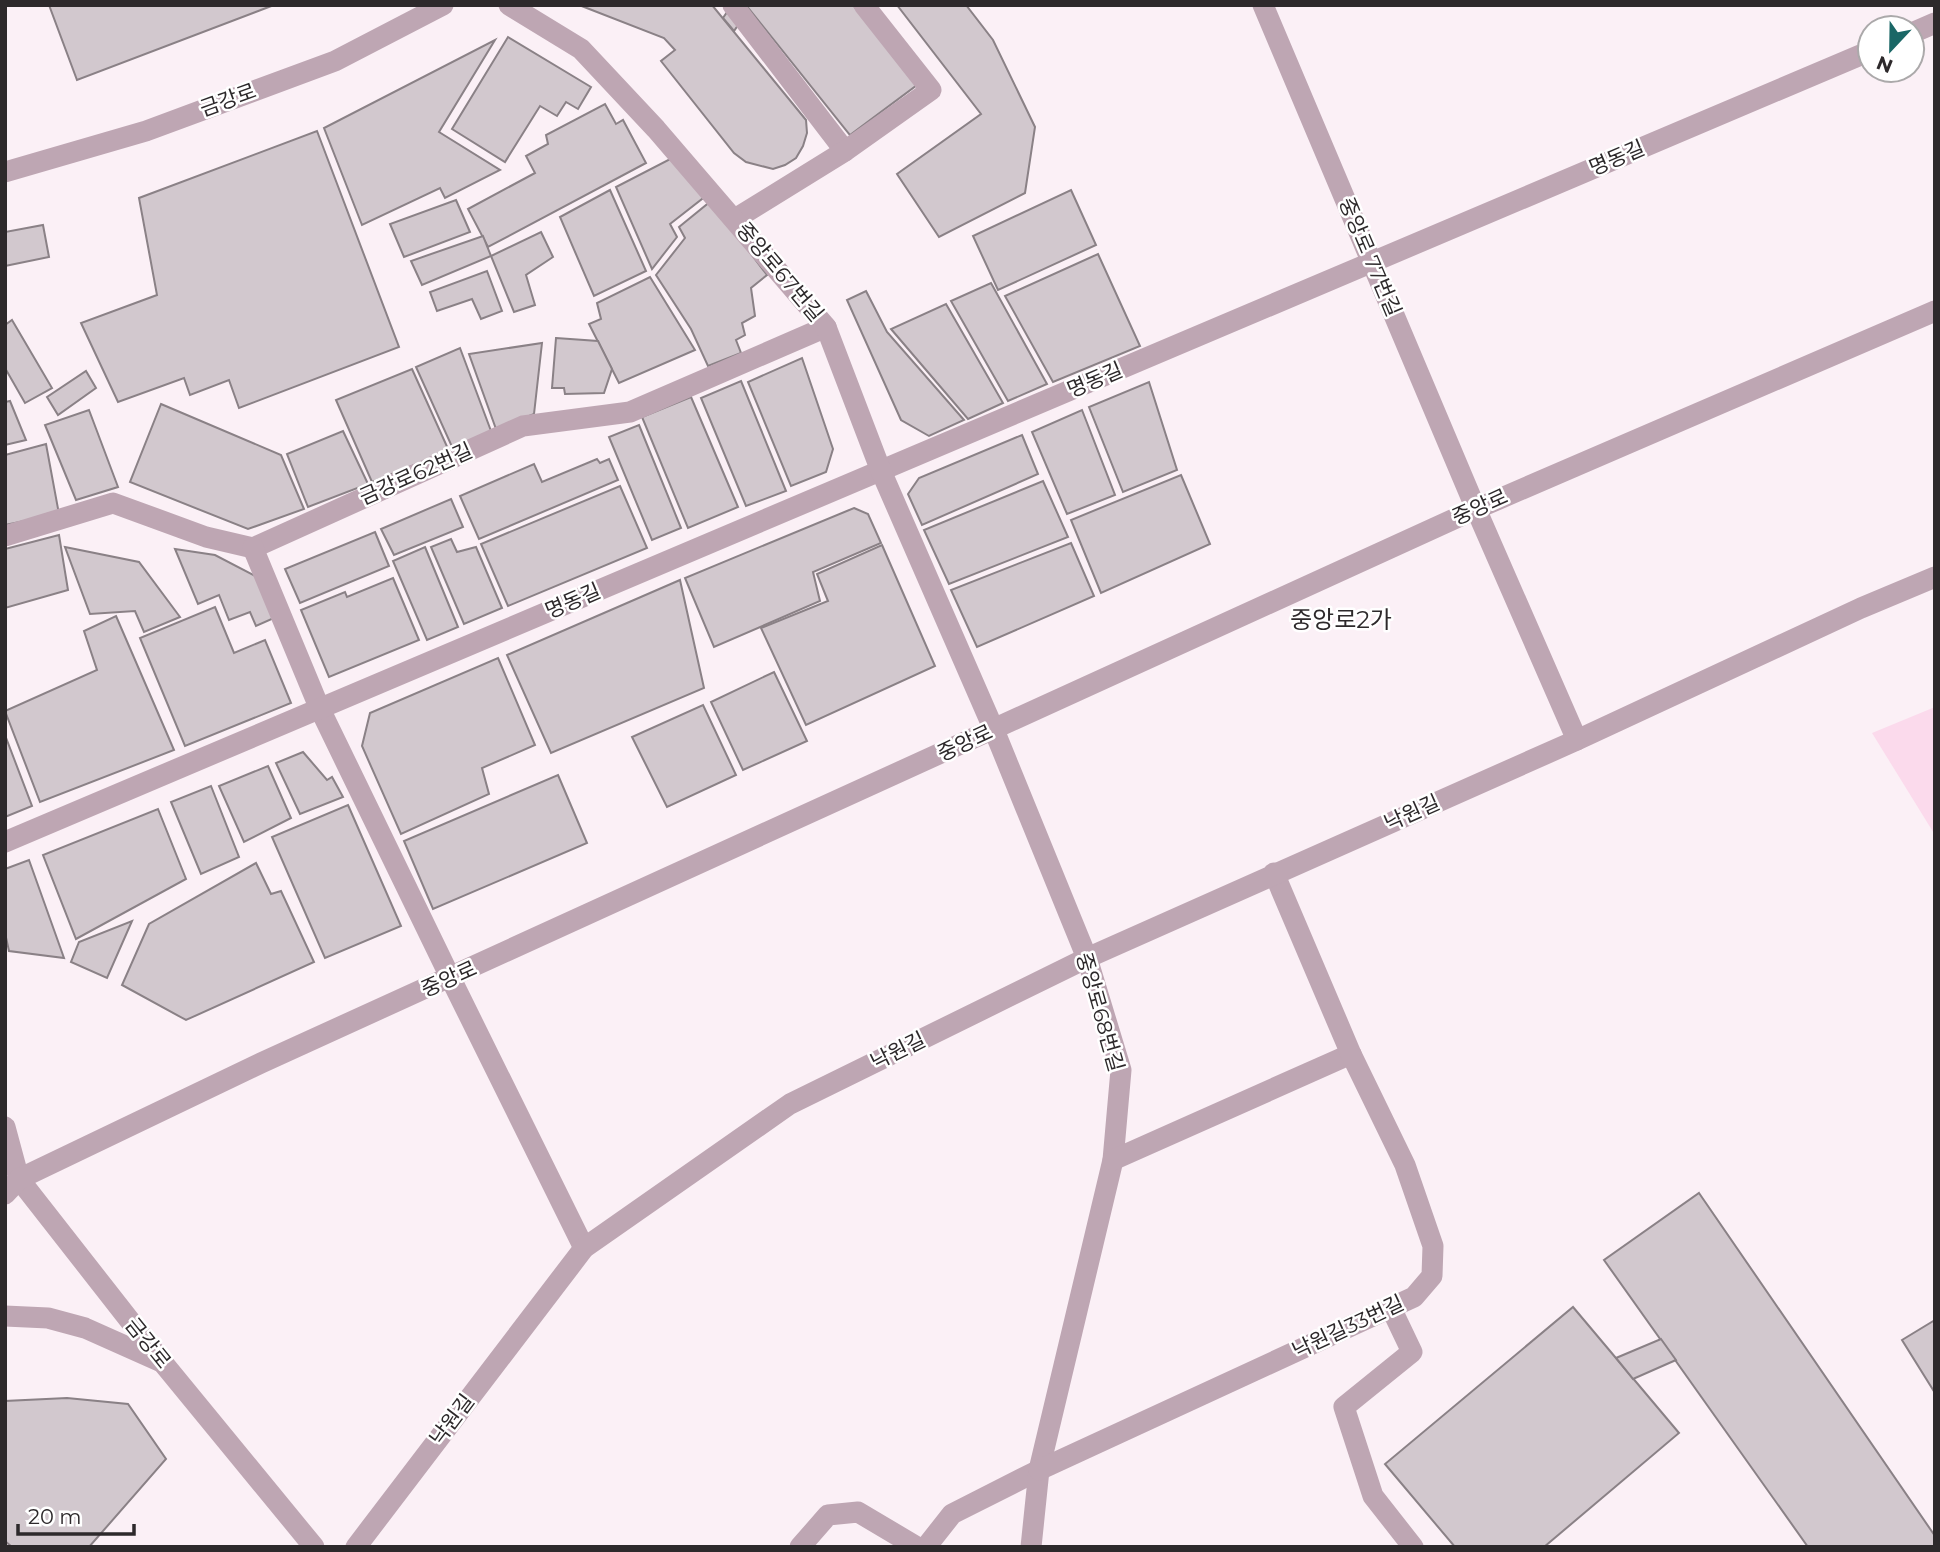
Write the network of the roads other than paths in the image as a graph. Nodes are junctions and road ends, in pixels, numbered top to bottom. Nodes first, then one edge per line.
1 (443, 5) edge
2 (509, 5) edge
3 (733, 5) edge
4 (864, 5) edge
5 (1263, 5) edge
6 (1856, 57) edge
7 (845, 152) junction
8 (5, 172) edge
9 (736, 219) junction
10 (1372, 261) junction
11 (1935, 311) edge
12 (826, 327) junction
13 (881, 471) junction
14 (1476, 509) junction
15 (5, 536) edge
16 (253, 548) junction
17 (1935, 577) edge
18 (319, 707) junction
19 (994, 730) junction
20 (1577, 740) junction
21 (5, 842) edge
22 (1275, 873) junction
23 (1087, 958) junction
24 (451, 978) junction
25 (1351, 1054) junction
26 (5, 1127) edge
27 (1113, 1160) junction
28 (10, 1182) edge
29 (584, 1248) junction
30 (1391, 1308) junction
31 (5, 1316) edge
32 (163, 1363) junction
33 (1040, 1470) junction
34 (314, 1547) edge
35 (356, 1547) edge
36 (800, 1547) edge
37 (917, 1547) edge
38 (926, 1547) edge
39 (1031, 1547) edge
40 (1413, 1547) edge

1 - 8 street, 금강로
2 - 9 street, 중앙로67번길
3 - 7 street
4 - 7 street
5 - 10 street, 중앙로 77번길
6 - 10 street, 명동길
7 - 9 street
9 - 12 street, 중앙로67번길
10 - 13 street, 명동길
10 - 14 street, 중앙로 77번길
11 - 14 street, 중앙로
12 - 13 street, 중앙로67번길
12 - 16 street, 금강로62번길
13 - 18 street, 명동길
13 - 19 street, 중앙로67번길
14 - 19 street, 중앙로
14 - 20 street
15 - 16 street
16 - 18 street
17 - 20 street, 낙원길
18 - 21 street, 명동길
18 - 24 street
19 - 23 street, 중앙로68번길
19 - 24 street, 중앙로
20 - 22 street, 낙원길
22 - 23 street, 낙원길
22 - 25 street, 낙원길33번길
23 - 27 street, 중앙로68번길
23 - 29 street, 낙원길
24 - 28 street, 중앙로
24 - 29 street
25 - 27 street
25 - 30 street, 낙원길33번길
26 - 28 street, 금강로
27 - 33 street, 중앙로68번길
28 - 32 street, 금강로
29 - 35 street, 낙원길
30 - 33 street, 낙원길33번길
30 - 40 street
31 - 32 street
32 - 34 street, 금강로
33 - 38 street
33 - 39 street, 중앙로68번길
36 - 37 street

